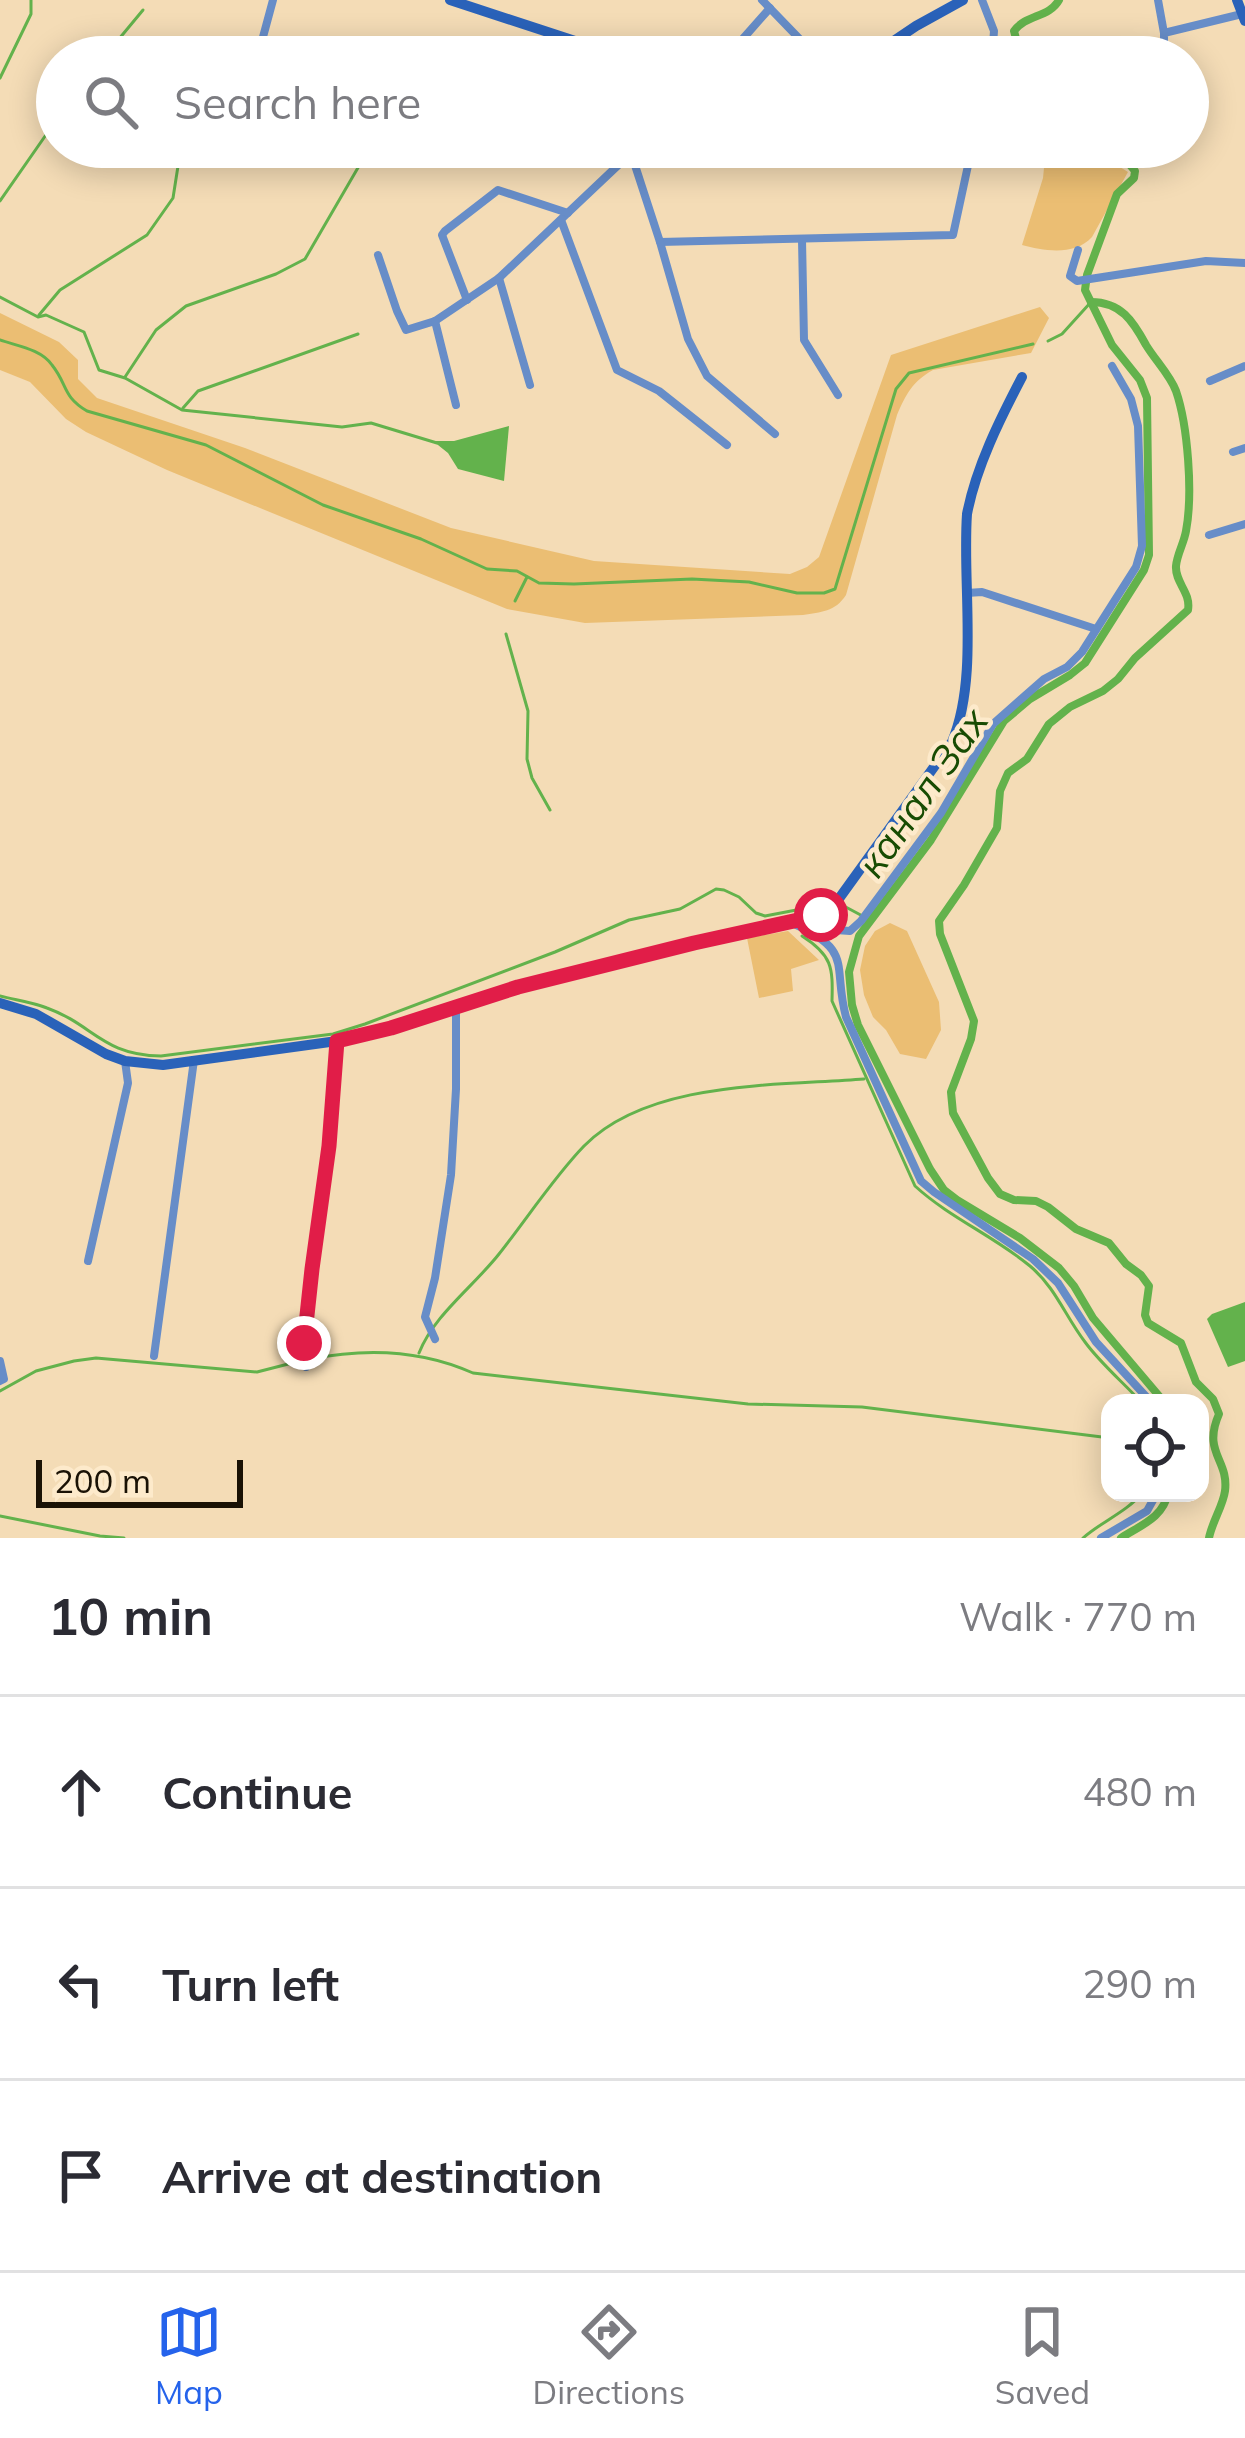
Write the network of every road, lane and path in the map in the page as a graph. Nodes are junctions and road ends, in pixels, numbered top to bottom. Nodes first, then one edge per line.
1 (273, 0) edge
2 (963, 0) edge
3 (982, 0) edge
4 (1158, 0) edge
5 (1237, 0) edge
6 (459, 1) edge
7 (766, 4) edge
8 (1244, 18) edge
9 (1164, 33) junction
10 (263, 36) edge
11 (562, 36) edge
12 (745, 36) edge
13 (797, 36) edge
14 (901, 36) edge
15 (994, 36) edge
16 (1164, 36) edge
17 (616, 168) edge
18 (637, 168) edge
19 (967, 168) edge
20 (565, 217) junction
21 (802, 240) junction
22 (660, 242) junction
23 (1078, 250) dead end
24 (378, 255) dead end
25 (1245, 263) edge
26 (499, 278) junction
27 (466, 300) junction
28 (435, 321) junction
29 (1112, 365) dead end
30 (1245, 366) edge
31 (1022, 376) dead end
32 (1210, 381) dead end
33 (530, 385) dead end
34 (838, 395) dead end
35 (455, 405) dead end
36 (775, 434) dead end
37 (728, 445) dead end
38 (1245, 448) edge
39 (1233, 452) dead end
40 (1245, 524) edge
41 (1209, 535) dead end
42 (965, 593) junction
43 (1097, 629) junction
44 (823, 920) junction
45 (790, 922) junction
46 (812, 932) junction
47 (0, 1003) edge
48 (456, 1006) junction
49 (337, 1041) junction
50 (194, 1060) junction
51 (125, 1061) junction
52 (88, 1261) dead end
53 (435, 1339) dead end
54 (154, 1356) dead end
55 (0, 1361) edge
56 (306, 1367) dead end
57 (0, 1381) edge
58 (1144, 1394) edge
59 (1152, 1502) edge
60 (1101, 1538) edge

1 - 10 street
2 - 14 main road
3 - 15 street
4 - 9 street
5 - 8 main road
6 - 11 main road
7 - 12 street
7 - 13 street
8 - 9 street
9 - 16 street
17 - 20 street
18 - 22 street
19 - 21 street
20 - 26 street
20 - 27 street
20 - 37 street
21 - 22 street
21 - 34 street
22 - 36 street
23 - 25 street
24 - 28 street
26 - 27 street
26 - 33 street
27 - 28 street
28 - 35 street
29 - 43 street
30 - 32 street
31 - 42 main road
38 - 39 street
40 - 41 street
42 - 43 street
42 - 44 main road
43 - 44 street
44 - 45 main road
44 - 46 street
45 - 46 street
45 - 48 main road
46 - 58 street
47 - 51 main road
48 - 49 main road
48 - 53 street
49 - 50 main road
49 - 56 street
50 - 51 main road
50 - 54 street
51 - 52 street
55 - 57 street
59 - 60 street

